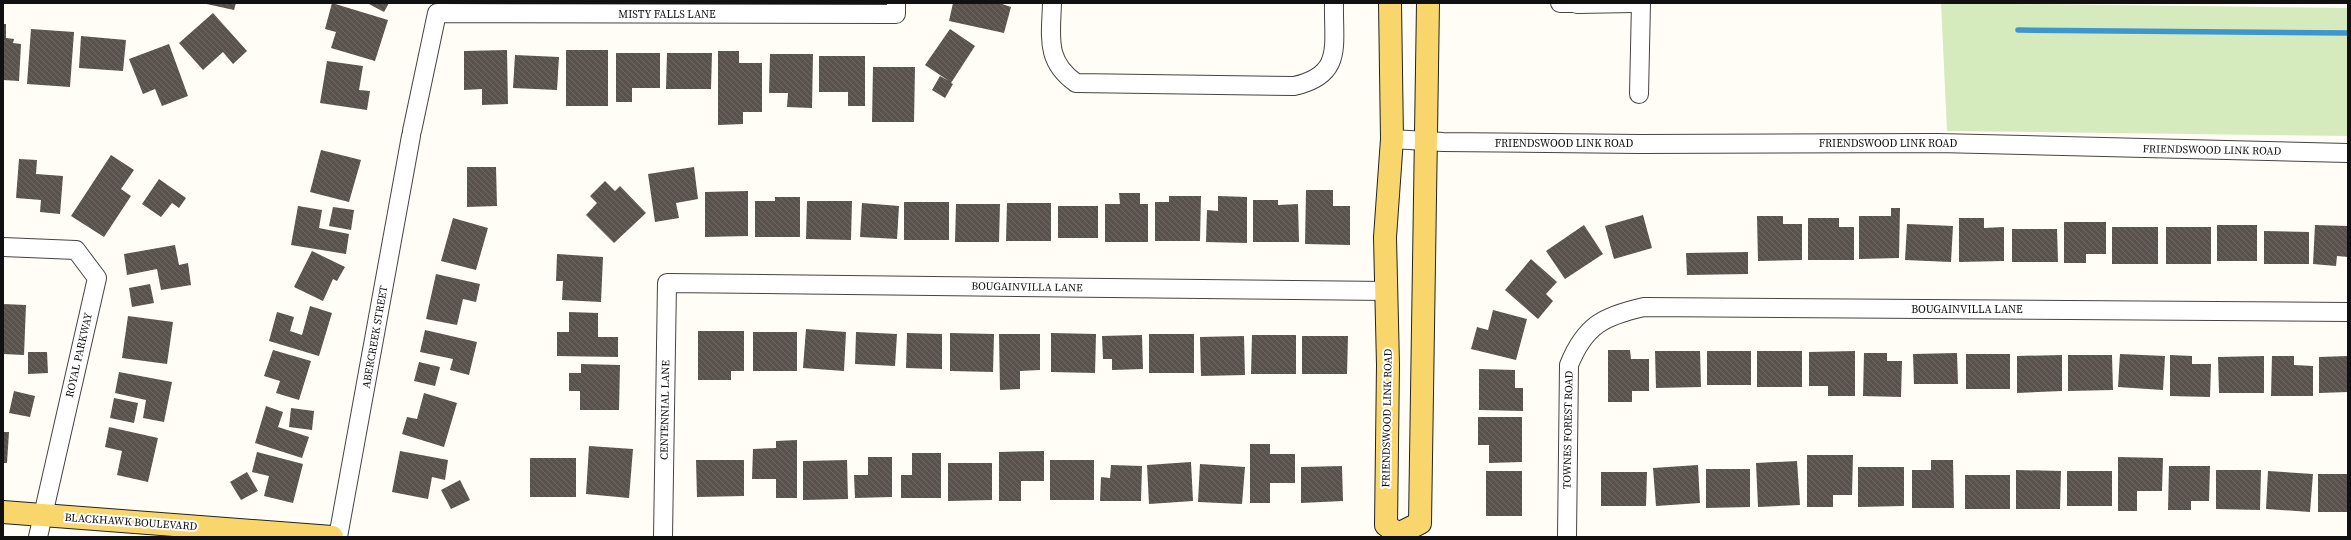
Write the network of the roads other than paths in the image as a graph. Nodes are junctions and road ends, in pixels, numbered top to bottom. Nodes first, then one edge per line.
1 (1052, 3) edge
2 (1334, 3) edge
3 (1390, 3) edge
4 (1428, 3) edge
5 (1571, 3) edge
6 (1633, 3) edge
7 (1641, 3) edge
8 (896, 9) edge
9 (437, 13) joint
10 (1639, 94) dead end
11 (1392, 139) junction
12 (1428, 142) junction
13 (2348, 153) edge
14 (3, 247) edge
15 (666, 283) joint
16 (1387, 291) junction
17 (2348, 312) edge
18 (1591, 329) joint
19 (3, 512) edge
20 (42, 515) junction
21 (1398, 536) edge
22 (38, 537) edge
23 (332, 537) edge
24 (338, 537) edge
25 (663, 537) edge
26 (1567, 537) edge

1 - 2 street
3 - 11 main road
4 - 12 main road
5 - 6 street
7 - 10 street
8 - 9 street, MISTY FALLS LANE
9 - 24 street, ABERCREEK STREET
11 - 12 street, FRIENDSWOOD LINK ROAD
11 - 16 main road, FRIENDSWOOD LINK ROAD
12 - 13 street, FRIENDSWOOD LINK ROAD
12 - 21 main road, FRIENDSWOOD LINK ROAD
14 - 20 street, ROYAL PARKWAY
15 - 16 street, BOUGAINVILLA LANE
15 - 25 street, CENTENNIAL LANE
16 - 21 main road, FRIENDSWOOD LINK ROAD
17 - 18 street, BOUGAINVILLA LANE
18 - 26 street, TOWNES FOREST ROAD
19 - 20 main road, BLACKHAWK BOULEVARD
20 - 22 street, ROYAL PARKWAY
20 - 23 main road, BLACKHAWK BOULEVARD

